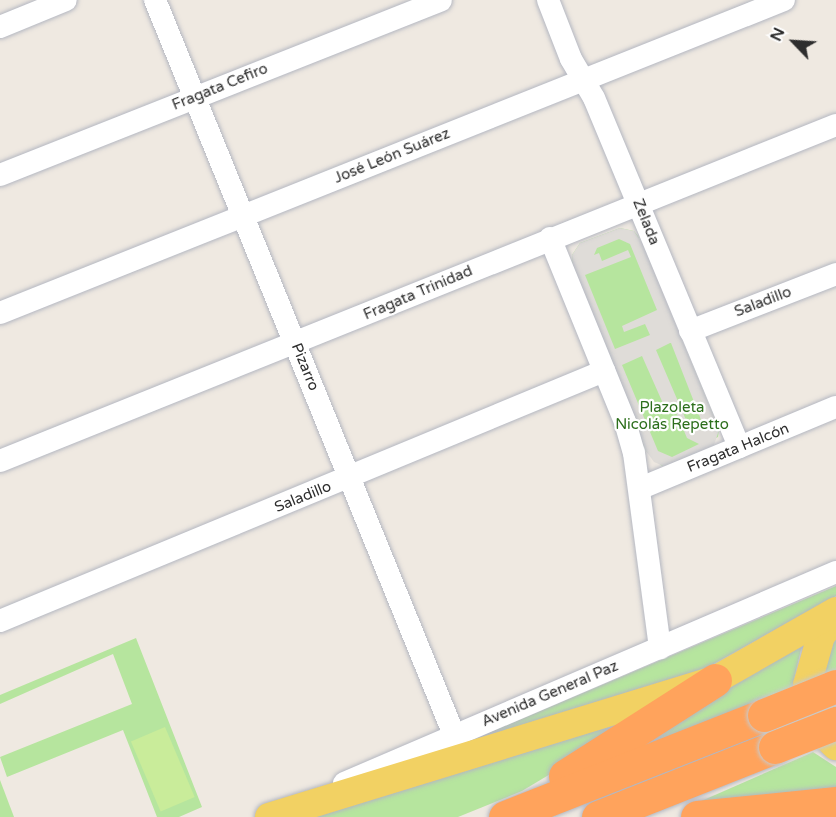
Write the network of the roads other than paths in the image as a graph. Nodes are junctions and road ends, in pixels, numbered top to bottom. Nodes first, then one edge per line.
1 (66, 0) edge
2 (155, 0) edge
3 (441, 0) edge
4 (548, 0) edge
5 (784, 0) edge
6 (0, 27) edge
7 (582, 78) junction
8 (195, 98) junction
9 (836, 125) edge
10 (0, 175) edge
11 (637, 202) junction
12 (244, 217) junction
13 (550, 238) junction
14 (836, 274) edge
15 (0, 313) edge
16 (690, 330) junction
17 (296, 344) junction
18 (604, 371) junction
19 (836, 407) edge
20 (739, 447) junction
21 (0, 461) edge
22 (350, 478) junction
23 (641, 488) junction
24 (836, 572) edge
25 (836, 611) edge
26 (836, 618) edge
27 (0, 621) edge
28 (660, 648) junction
29 (715, 680) junction
30 (836, 686) edge
31 (836, 723) edge
32 (454, 735) junction
33 (836, 746) edge
34 (836, 803) edge
35 (264, 817) edge
36 (269, 817) edge
37 (503, 817) edge
38 (598, 817) edge
39 (697, 817) edge

1 - 6 street
2 - 8 street, Pizarro
3 - 8 street, Fragata Cefiro
4 - 7 street, Zelada
5 - 7 street, José León Suárez
7 - 11 street, Zelada
7 - 12 street, José León Suárez
8 - 10 street, Fragata Cefiro
8 - 12 street, Pizarro
9 - 11 street, Fragata Trinidad
11 - 13 street, Fragata Trinidad
11 - 16 street, Zelada
12 - 15 street, José León Suárez
12 - 17 street, Pizarro
13 - 17 street, Fragata Trinidad
13 - 18 street
14 - 16 street, Saladillo
16 - 20 street, Zelada
17 - 21 street, Fragata Trinidad
17 - 22 street, Pizarro
18 - 22 street, Saladillo
18 - 23 street
19 - 20 street, Fragata Halcón
20 - 23 street, Fragata Halcón
22 - 27 street, Saladillo
22 - 32 street, Pizarro
23 - 28 street
24 - 28 street, Avenida General Paz
25 - 29 main road
26 - 33 main road
28 - 32 street, Avenida General Paz
29 - 36 main road
29 - 37 highway
30 - 37 highway, bridge
31 - 38 highway, bridge
32 - 35 street, Avenida General Paz
34 - 39 highway

